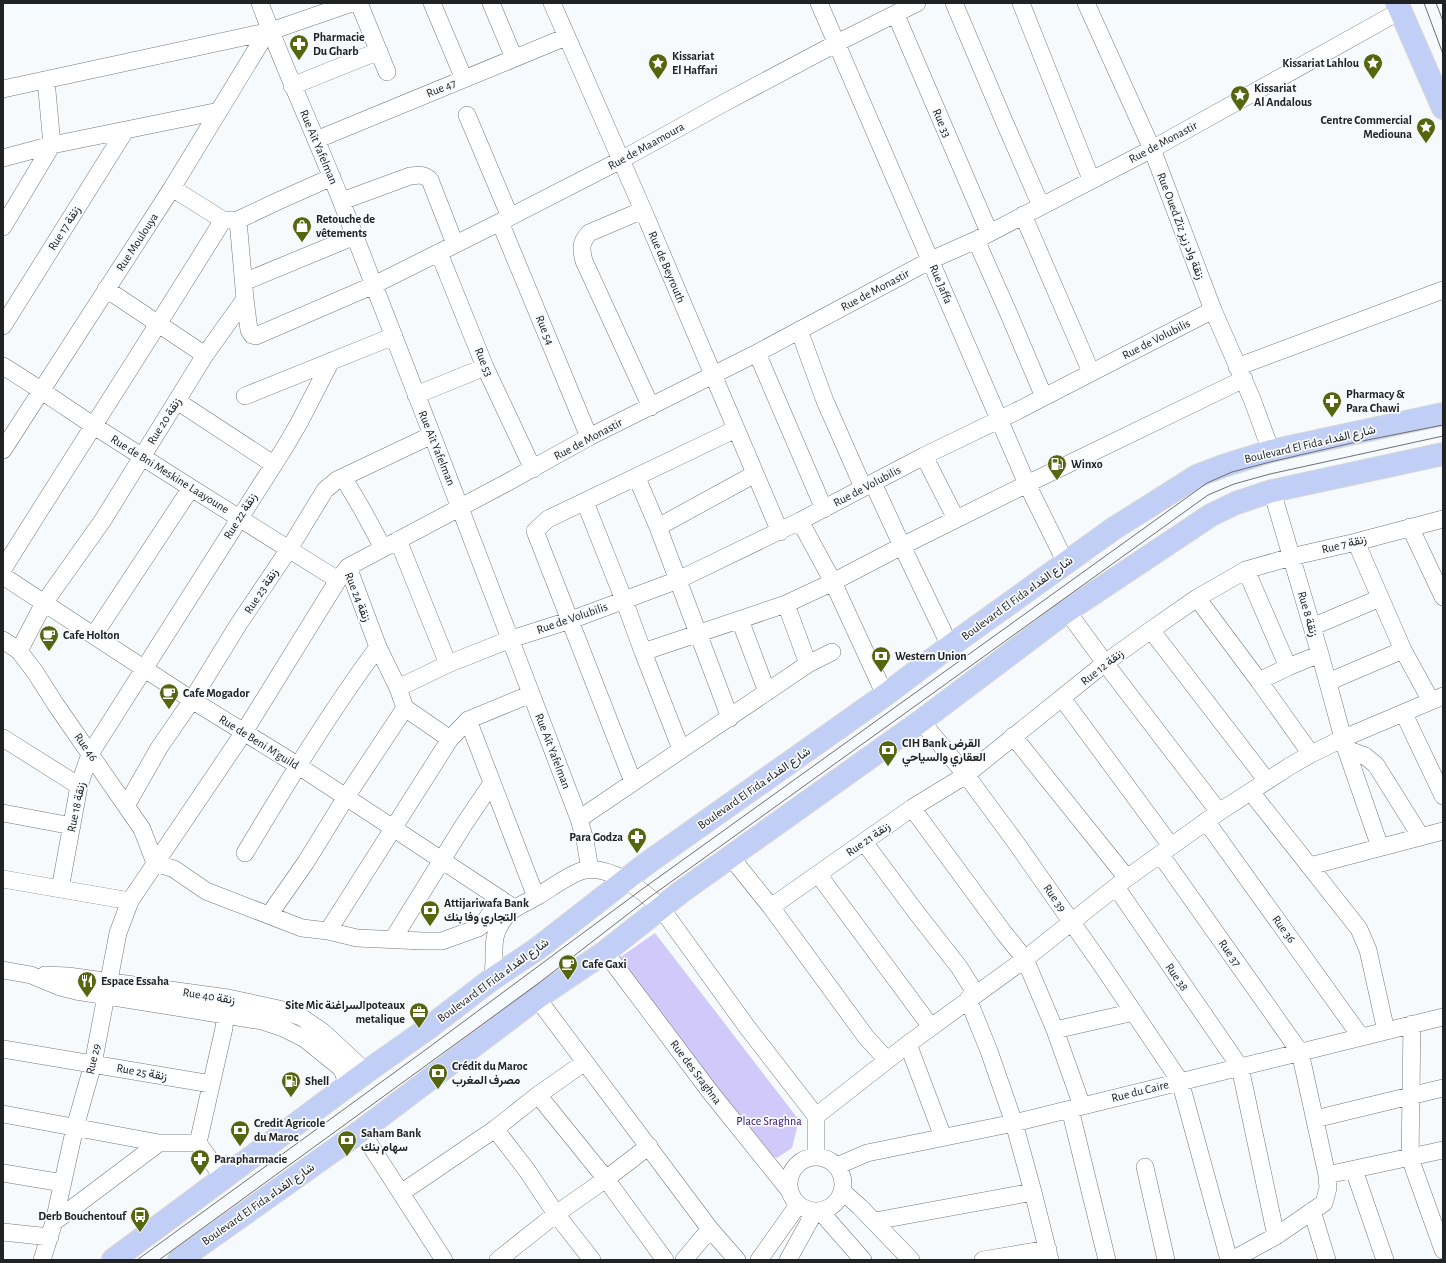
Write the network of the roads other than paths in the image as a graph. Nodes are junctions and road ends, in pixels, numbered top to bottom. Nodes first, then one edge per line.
1 (260, 3) edge
2 (352, 3) edge
3 (359, 3) edge
4 (432, 3) edge
5 (491, 3) edge
6 (552, 3) edge
7 (819, 3) edge
8 (917, 3) edge
9 (954, 3) edge
10 (1021, 3) edge
11 (1086, 3) edge
12 (1399, 7) edge
13 (896, 15) junction
14 (269, 31) junction
15 (566, 37) junction
16 (837, 43) junction
17 (378, 51) junction
18 (514, 58) junction
19 (387, 72) dead end
20 (464, 79) junction
21 (46, 80) junction
22 (292, 86) junction
23 (3, 89) edge
24 (1443, 108) edge
25 (219, 111) junction
26 (467, 115) dead end
27 (125, 131) junction
28 (316, 140) junction
29 (52, 145) junction
30 (1152, 148) junction
31 (3, 158) edge
32 (620, 160) junction
33 (332, 177) junction
34 (1091, 179) junction
35 (172, 188) junction
36 (342, 201) junction
37 (1041, 206) junction
38 (643, 210) junction
39 (1023, 215) junction
40 (505, 219) junction
41 (230, 220) junction
42 (3, 227) edge
43 (355, 236) junction
44 (982, 236) junction
45 (455, 244) junction
46 (439, 253) junction
47 (931, 260) junction
48 (244, 282) junction
49 (374, 285) junction
50 (106, 289) junction
51 (1443, 290) edge
52 (245, 299) junction
53 (1213, 310) junction
54 (159, 324) junction
55 (3, 326) edge
56 (799, 330) junction
57 (394, 336) junction
58 (757, 353) junction
59 (205, 355) junction
60 (332, 361) junction
61 (3, 366) edge
62 (485, 366) junction
63 (1091, 372) junction
64 (1241, 373) junction
65 (714, 375) junction
66 (42, 390) junction
67 (416, 395) junction
68 (245, 396) dead end
69 (1044, 397) junction
70 (177, 401) junction
71 (651, 406) junction
72 (1443, 414) edge
73 (999, 420) junction
74 (93, 425) junction
75 (736, 428) junction
76 (432, 435) junction
77 (589, 437) junction
78 (3, 450) edge
79 (1271, 451) junction
80 (1443, 454) edge
81 (142, 456) junction
82 (924, 456) junction
83 (273, 464) junction
84 (533, 469) junction
85 (755, 474) junction
86 (637, 478) junction
87 (337, 481) junction
88 (1027, 484) junction
89 (868, 485) junction
90 (191, 488) junction
91 (1272, 491) junction
92 (585, 502) junction
93 (461, 507) junction
94 (824, 509) junction
95 (239, 518) junction
96 (956, 519) junction
97 (1443, 519) edge
98 (800, 522) junction
99 (658, 527) junction
100 (1410, 527) junction
101 (780, 532) junction
102 (398, 540) junction
103 (1356, 542) junction
104 (902, 546) junction
105 (383, 548) junction
106 (289, 549) junction
107 (1292, 557) junction
108 (1066, 563) junction
109 (348, 567) junction
110 (3, 569) edge
111 (1246, 570) junction
112 (3, 576) edge
113 (338, 580) junction
114 (678, 580) junction
115 (833, 582) junction
116 (1443, 597) edge
117 (1197, 598) junction
118 (1380, 598) junction
119 (624, 600) junction
120 (44, 604) junction
121 (786, 604) junction
122 (1067, 611) junction
123 (571, 620) junction
124 (740, 620) junction
125 (1312, 627) junction
126 (1151, 630) junction
127 (698, 634) junction
128 (94, 635) junction
129 (511, 639) junction
130 (3, 640) edge
131 (378, 646) junction
132 (950, 646) junction
133 (1403, 650) junction
134 (19, 651) junction
135 (643, 652) junction
136 (832, 652) dead end
137 (1320, 654) junction
138 (448, 664) junction
139 (808, 664) junction
140 (1105, 664) junction
141 (1288, 666) junction
142 (144, 668) junction
143 (1259, 681) junction
144 (1328, 682) junction
145 (398, 688) junction
146 (767, 692) junction
147 (531, 694) junction
148 (885, 695) junction
149 (1062, 698) junction
150 (1437, 699) edge
151 (192, 700) junction
152 (405, 708) junction
153 (1404, 714) junction
154 (730, 718) junction
155 (468, 720) junction
156 (921, 721) junction
157 (244, 732) junction
158 (1013, 736) junction
159 (3, 738) edge
160 (450, 739) junction
161 (1345, 743) junction
162 (681, 749) junction
163 (90, 754) junction
164 (1311, 754) junction
165 (297, 765) junction
166 (966, 775) junction
167 (1267, 781) junction
168 (633, 782) junction
169 (492, 784) junction
170 (79, 786) junction
171 (1251, 792) junction
172 (1443, 796) edge
173 (346, 797) junction
174 (126, 806) junction
175 (912, 808) junction
176 (3, 813) edge
177 (1213, 817) junction
178 (579, 819) junction
179 (72, 826) junction
180 (393, 828) junction
181 (1443, 831) edge
182 (1421, 837) junction
183 (864, 842) junction
184 (1380, 847) junction
185 (1166, 850) junction
186 (245, 853) dead end
187 (730, 856) junction
188 (442, 860) junction
189 (155, 863) junction
190 (1310, 866) junction
191 (590, 870) junction
192 (818, 874) junction
193 (3, 879) edge
194 (625, 881) junction
195 (1121, 882) junction
196 (60, 889) junction
197 (536, 897) junction
198 (130, 901) junction
199 (508, 903) junction
200 (771, 906) junction
201 (661, 908) junction
202 (269, 915) junction
203 (1071, 922) junction
204 (328, 931) junction
205 (393, 939) junction
206 (605, 952) junction
207 (1025, 959) junction
208 (3, 970) edge
209 (492, 979) junction
210 (108, 989) junction
211 (972, 996) junction
212 (537, 998) junction
213 (1134, 1012) junction
214 (225, 1015) junction
215 (1443, 1017) edge
216 (1412, 1024) junction
217 (931, 1026) junction
218 (1055, 1030) junction
219 (1386, 1031) junction
220 (1361, 1037) junction
221 (908, 1044) junction
222 (3, 1049) edge
223 (1300, 1052) junction
224 (887, 1060) junction
225 (585, 1062) junction
226 (93, 1064) junction
227 (1240, 1067) junction
228 (366, 1072) junction
229 (1180, 1082) junction
230 (211, 1084) junction
231 (348, 1086) junction
232 (1443, 1088) edge
233 (538, 1095) junction
234 (1411, 1096) junction
235 (1076, 1107) junction
236 (3, 1114) edge
237 (816, 1116) junction
238 (1315, 1119) junction
239 (1014, 1123) junction
240 (75, 1127) junction
241 (495, 1129) junction
242 (361, 1131) junction
243 (943, 1137) junction
244 (159, 1143) junction
245 (198, 1144) junction
246 (649, 1146) junction
247 (1443, 1150) edge
248 (816, 1156) junction
249 (1410, 1158) junction
250 (837, 1166) junction
251 (1145, 1167) dead end
252 (1354, 1170) junction
253 (3, 1173) edge
254 (1327, 1175) junction
255 (224, 1179) junction
256 (606, 1179) junction
257 (63, 1183) junction
258 (789, 1190) junction
259 (842, 1191) junction
260 (1033, 1192) junction
261 (401, 1193) junction
262 (798, 1204) junction
263 (1318, 1207) junction
264 (817, 1211) junction
265 (556, 1214) junction
266 (875, 1221) junction
267 (710, 1229) junction
268 (52, 1230) junction
269 (3, 1232) edge
270 (1276, 1236) junction
271 (1443, 1250) edge
272 (1262, 1253) edge
273 (516, 1255) edge
274 (1049, 1255) edge
275 (42, 1260) edge
276 (113, 1260) edge
277 (179, 1260) edge
278 (444, 1260) edge
279 (498, 1260) edge
280 (592, 1260) edge
281 (665, 1260) edge
282 (684, 1260) edge
283 (737, 1260) edge
284 (759, 1260) edge
285 (788, 1260) edge
286 (863, 1260) edge
287 (911, 1260) edge
288 (983, 1260) edge
289 (1108, 1260) edge
290 (1166, 1260) edge
291 (1230, 1260) edge
292 (1327, 1260) edge
293 (1385, 1260) edge

1 - 14 street, Rue Aït Yafelman
2 - 14 street
3 - 17 street
4 - 20 street
5 - 18 street
6 - 15 street, Rue de Beyrouth
7 - 16 street, Rue Jaffa
8 - 13 street, Rue de Maamoura
9 - 37 street
10 - 34 street
11 - 30 street, Rue Oued Ziz زنقة واد زيز
12 - 24 main road
12 - 30 street, Rue de Monastir
13 - 16 street, Rue de Maamoura
13 - 44 street, Rue 33
14 - 21 street
14 - 22 street, Rue Aït Yafelman
14 - 25 street, Rue Moulouya
15 - 18 street, Rue 47
15 - 32 street, Rue de Beyrouth
16 - 32 street, Rue de Maamoura
16 - 47 street, Rue Jaffa
17 - 19 street
17 - 22 street
18 - 20 street, Rue 47
20 - 28 street, Rue 47
21 - 23 street
21 - 29 street
22 - 28 street, Rue Aït Yafelman
25 - 27 street
25 - 35 street, Rue Moulouya
26 - 40 street, Rue 54
27 - 29 street
27 - 55 street, Rue 17 زنقة
28 - 33 street, Rue Aït Yafelman
29 - 31 street
29 - 42 street
30 - 34 street, Rue de Monastir
30 - 53 street, Rue Oued Ziz زنقة واد زيز
32 - 38 street, Rue de Beyrouth
32 - 40 street, Rue de Maamoura
33 - 36 street, Rue Aït Yafelman
33 - 41 street
34 - 37 street, Rue de Monastir
35 - 41 street
35 - 50 street, Rue Moulouya
36 - 43 street, Rue Aït Yafelman
36 - 45 street
37 - 39 street, Rue de Monastir
38 - 65 street, Rue de Beyrouth
38 - 71 street
39 - 44 street, Rue de Monastir
39 - 63 street
40 - 45 street, Rue de Maamoura
40 - 77 street, Rue 54
41 - 48 street
41 - 54 street
43 - 48 street
43 - 49 street, Rue Aït Yafelman
44 - 47 street, Rue de Monastir
44 - 69 street, Rue 33
45 - 46 street, Rue de Maamoura
46 - 49 street, Rue de Maamoura
46 - 62 street, Rue 53
47 - 56 street, Rue de Monastir
47 - 73 street, Rue Jaffa
48 - 52 street
49 - 52 street, Rue de Maamoura
49 - 57 street, Rue Aït Yafelman
50 - 54 street
50 - 66 street, Rue Moulouya
51 - 64 street
52 - 59 street, Rue 20 زنقة
53 - 63 street, Rue de Volubilis
53 - 64 street, Rue Oued Ziz زنقة واد زيز
54 - 59 street
54 - 74 street
56 - 58 street, Rue de Monastir
56 - 89 street
57 - 60 street
57 - 67 street, Rue Aït Yafelman
58 - 65 street, Rue de Monastir
58 - 94 street
59 - 70 street, Rue 20 زنقة
60 - 68 street
60 - 83 street, Rue 22 زنقة
61 - 66 street, Rue de Bni Meskine Laayoune
62 - 67 street
62 - 84 street, Rue 53
63 - 69 street, Rue de Volubilis
64 - 79 street, Rue Oued Ziz زنقة واد زيز
64 - 88 street
65 - 71 street, Rue de Monastir
65 - 75 street, Rue de Beyrouth
66 - 74 street, Rue de Bni Meskine Laayoune
66 - 78 street, Rue Moulouya
67 - 76 street, Rue Aït Yafelman
69 - 73 street, Rue de Volubilis
70 - 81 street, Rue 20 زنقة
70 - 83 street
71 - 77 street, Rue de Monastir
72 - 79 main road, Boulevard El Fida شارع الفداء
73 - 82 street, Rue de Volubilis
73 - 88 street, Rue Jaffa
74 - 81 street, Rue de Bni Meskine Laayoune
74 - 110 street
75 - 85 street, Rue de Beyrouth
75 - 86 street
76 - 87 street
76 - 93 street, Rue Aït Yafelman
77 - 84 street, Rue de Monastir
79 - 108 main road, Boulevard El Fida شارع الفداء
80 - 91 main road, Boulevard El Fida شارع الفداء
81 - 90 street, Rue de Bni Meskine Laayoune
81 - 120 street, Rue 20 زنقة
82 - 89 street, Rue de Volubilis
82 - 96 street
83 - 95 street, Rue 22 زنقة
84 - 93 street, Rue de Monastir
85 - 99 street
85 - 101 street, Rue de Beyrouth
86 - 92 street
86 - 99 street
87 - 105 street
87 - 106 street, Rue 23 زنقة
88 - 96 street
88 - 108 street, Rue Jaffa
89 - 94 street, Rue de Volubilis
89 - 104 street
90 - 95 street, Rue de Bni Meskine Laayoune
90 - 128 street
91 - 107 street, Rue 8 زنقة
91 - 122 main road, Boulevard El Fida شارع الفداء
92 - 119 street
92 - 123 street
93 - 102 street, Rue de Monastir
93 - 129 street, Rue Aït Yafelman
94 - 98 street, Rue de Volubilis
95 - 106 street, Rue de Bni Meskine Laayoune
95 - 142 street, Rue 22 زنقة
96 - 104 street
97 - 100 street, Rue 7 زنقة
98 - 101 street, Rue de Volubilis
98 - 115 street
99 - 114 street
100 - 103 street, Rue 7 زنقة
100 - 116 street
101 - 114 street, Rue de Volubilis
102 - 105 street, Rue de Monastir
102 - 138 street
103 - 107 street, Rue 7 زنقة
103 - 118 street
104 - 115 street
104 - 132 street
105 - 109 street, Rue de Monastir
106 - 113 street, Rue de Bni Meskine Laayoune
106 - 151 street, Rue 23 زنقة
107 - 111 street, Rue 7 زنقة
107 - 125 street, Rue 8 زنقة
108 - 132 main road, Boulevard El Fida شارع الفداء
109 - 113 street, Rue 24 زنقة
109 - 131 street, Rue 24 زنقة
111 - 117 street, Rue 12 زنقة
111 - 141 street
112 - 120 street, Rue de Beni M'guild
113 - 157 street, Rue 24 زنقة
114 - 119 street, Rue de Volubilis
114 - 127 street
115 - 121 street
115 - 148 street
117 - 126 street, Rue 12 زنقة
117 - 143 street
118 - 125 street
118 - 133 street
119 - 123 street, Rue de Volubilis
119 - 135 street
120 - 128 street, Rue de Beni M'guild
120 - 134 street, Rue 20 زنقة
121 - 124 street
121 - 139 street
122 - 140 street, Rue 36
122 - 156 main road, Boulevard El Fida شارع الفداء
123 - 129 street, Rue de Volubilis
123 - 168 street
124 - 127 street
124 - 146 street
125 - 137 street, Rue 8 زنقة
126 - 140 street, Rue 12 زنقة
126 - 167 street
127 - 135 street
127 - 154 street
128 - 142 street, Rue de Beni M'guild
129 - 138 street, Rue de Volubilis
129 - 147 street, Rue Aït Yafelman
130 - 134 street, Rue 46
131 - 145 street, Rue 24 زنقة
131 - 165 street
132 - 148 main road, Boulevard El Fida شارع الفداء
133 - 144 street
133 - 150 street
134 - 163 street, Rue 46
135 - 162 street
136 - 139 street
137 - 141 street
137 - 144 street, Rue 8 زنقة
138 - 145 street, Rue de Volubilis
139 - 146 street
140 - 149 street, Rue 12 زنقة
140 - 177 street, Rue 36
141 - 143 street
142 - 151 street, Rue de Beni M'guild
142 - 163 street, Rue 18 زنقة
143 - 164 street
144 - 161 street, Rue 8 زنقة
145 - 152 street, Rue 24 زنقة
146 - 154 street
147 - 155 street
147 - 178 street, Rue Aït Yafelman
148 - 194 main road, Boulevard El Fida شارع الفداء
149 - 158 street, Rue 12 زنقة
149 - 185 street, Rue 37
150 - 153 street
151 - 157 street, Rue de Beni M'guild
151 - 174 street, Rue 23 زنقة
152 - 160 street
152 - 173 street
153 - 161 street
153 - 172 street
154 - 162 street
155 - 160 street
155 - 169 street
156 - 166 street, Rue 39
156 - 187 main road, Boulevard El Fida شارع الفداء
157 - 165 street, Rue de Beni M'guild
157 - 189 street, Rue 24 زنقة
158 - 166 street, Rue 12 زنقة
158 - 195 street, Rue 38
159 - 170 street
160 - 180 street
161 - 164 street
161 - 182 street
161 - 184 street, Rue 8 زنقة
162 - 168 street
163 - 170 street, Rue 18 زنقة
163 - 174 street, Rue 46
164 - 167 street
165 - 173 street, Rue de Beni M'guild
165 - 186 street
166 - 175 street, Rue 21 زنقة
166 - 203 street, Rue 39
167 - 171 street
168 - 178 street
169 - 188 street
169 - 197 street
170 - 179 street, Rue 18 زنقة
171 - 177 street
171 - 190 street
173 - 180 street, Rue de Beni M'guild
173 - 202 street
174 - 189 street, Rue 46
175 - 183 street, Rue 21 زنقة
175 - 207 street
176 - 179 street
177 - 185 street
177 - 220 street, Rue 36
178 - 191 street, Rue Aït Yafelman
179 - 196 street, Rue 18 زنقة
180 - 188 street, Rue de Beni M'guild
180 - 204 street
181 - 182 street
182 - 184 street
183 - 192 street, Rue 21 زنقة
183 - 211 street
184 - 190 street
185 - 195 street
185 - 223 street, Rue 37
187 - 200 street
187 - 201 main road, Boulevard El Fida شارع الفداء
188 - 199 street, Rue de Beni M'guild
188 - 205 street
189 - 198 street, Rue 29
189 - 202 street
190 - 219 street
191 - 194 street
191 - 197 street
192 - 200 street, Rue 21 زنقة
192 - 217 street
193 - 196 street
194 - 201 street
194 - 209 main road, Boulevard El Fida شارع الفداء
195 - 203 street
195 - 227 street, Rue 38
196 - 198 street
197 - 199 street
198 - 210 street, Rue 29
199 - 205 street
199 - 209 street
200 - 224 street
201 - 206 main road, Boulevard El Fida شارع الفداء
201 - 237 street
202 - 204 street
203 - 207 street
203 - 213 street, Rue 39
204 - 205 street
206 - 212 main road, Boulevard El Fida شارع الفداء
206 - 258 street, Rue des Sraghna
207 - 211 street
207 - 218 street
208 - 210 street, Rue 40 زنقة
209 - 228 main road, Boulevard El Fida شارع الفداء
210 - 214 street, Rue 40 زنقة
210 - 226 street, Rue 29
210 - 228 street, Rue 40 زنقة
211 - 217 street
211 - 239 street
212 - 225 street
212 - 242 main road, Boulevard El Fida شارع الفداء
213 - 218 street
213 - 229 street, Rue 39
214 - 230 street
214 - 231 street, Rue 40 زنقة
215 - 216 street, Rue du Caire
216 - 219 street, Rue du Caire
216 - 234 street
217 - 221 street
218 - 235 street
219 - 220 street, Rue du Caire
220 - 223 street, Rue du Caire
221 - 224 street
221 - 243 street
222 - 226 street, Rue 25 زنقة
223 - 227 street, Rue du Caire
223 - 238 street
224 - 237 street
225 - 233 street
225 - 246 street
226 - 230 street, Rue 25 زنقة
226 - 240 street, Rue 29
227 - 229 street, Rue du Caire
227 - 270 street
228 - 231 main road, Boulevard El Fida شارع الفداء
229 - 235 street, Rue du Caire
229 - 291 street, Rue 39
230 - 245 street
231 - 255 main road, Boulevard El Fida شارع الفداء
232 - 234 street
233 - 241 street
233 - 256 street
234 - 238 street
234 - 249 street
235 - 239 street, Rue du Caire
235 - 289 street
236 - 240 street
237 - 248 street
238 - 254 street
239 - 243 street, Rue du Caire
239 - 260 street
240 - 244 street
240 - 257 street, Rue 29
241 - 261 street
241 - 265 street
242 - 261 street
242 - 277 main road, Boulevard El Fida شارع الفداء
243 - 250 street, Rue du Caire
244 - 245 street
244 - 268 street
245 - 255 street
246 - 256 street
246 - 267 street
247 - 249 street
248 - 250 street
248 - 258 street
249 - 252 street
249 - 271 street
250 - 259 street
251 - 290 street
252 - 254 street
252 - 293 street
253 - 257 street
254 - 263 street
255 - 276 main road, Boulevard El Fida شارع الفداء
256 - 265 street
256 - 281 street
257 - 268 street, Rue 29
258 - 262 street
259 - 264 street
259 - 266 street
260 - 266 street
260 - 274 street
261 - 278 street
262 - 264 street
262 - 284 street
263 - 270 street
263 - 292 street
264 - 285 street
264 - 286 street
265 - 273 street
265 - 280 street
266 - 287 street
267 - 282 street
267 - 283 street
268 - 269 street
268 - 275 street, Rue 29
270 - 272 street
272 - 291 street
273 - 279 street
274 - 288 street

